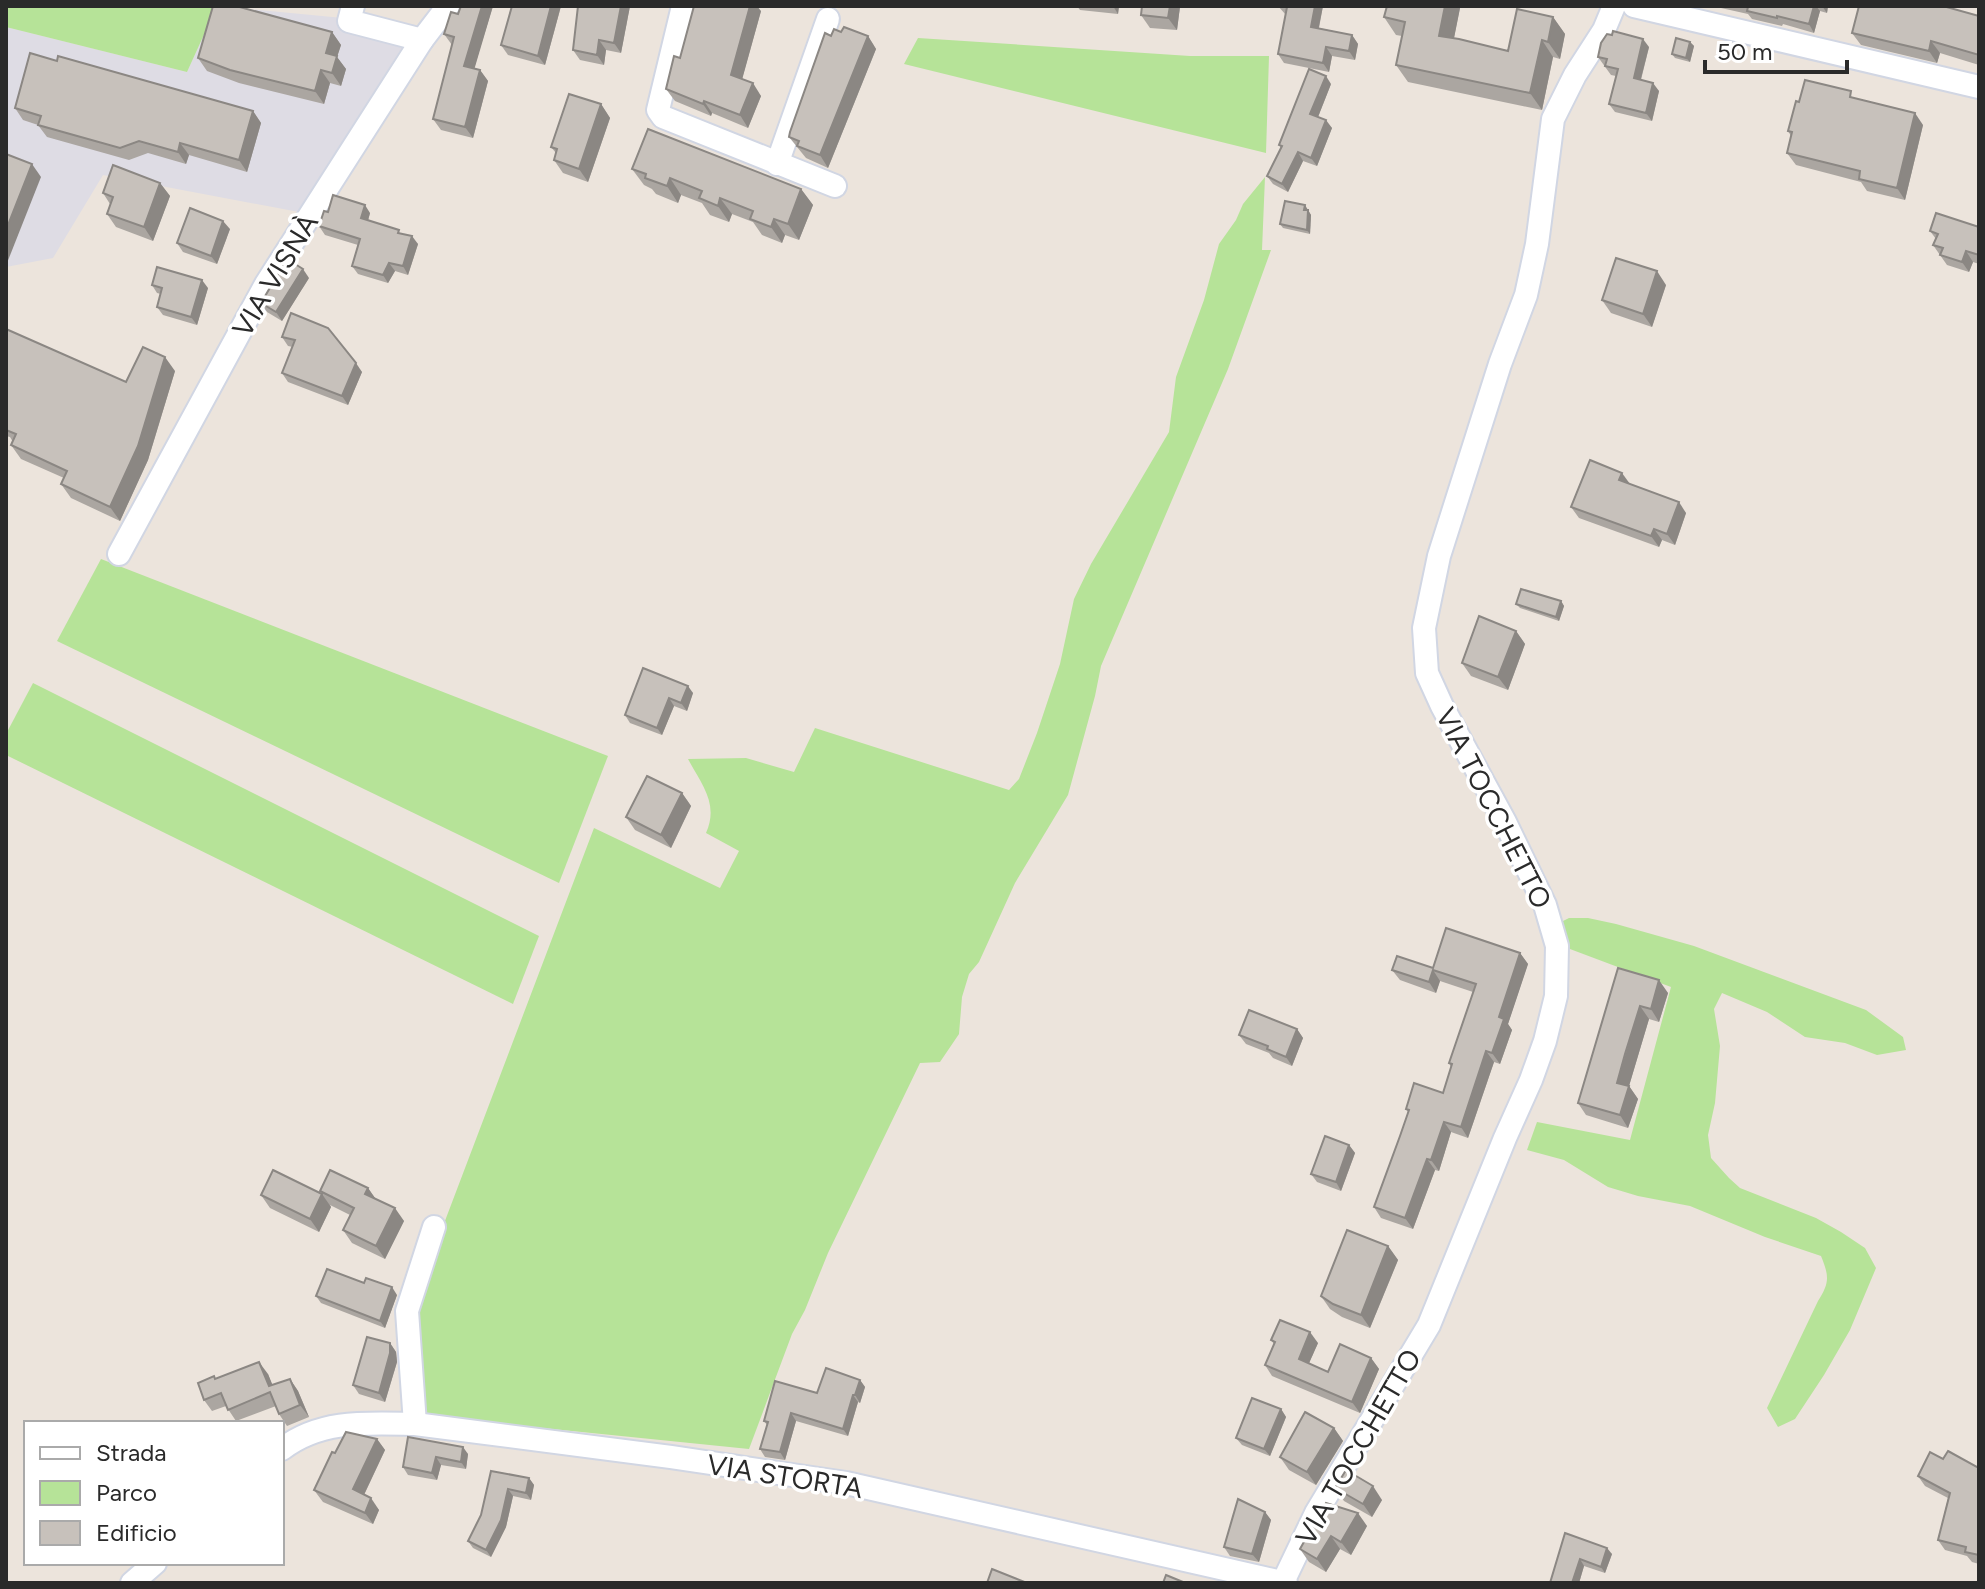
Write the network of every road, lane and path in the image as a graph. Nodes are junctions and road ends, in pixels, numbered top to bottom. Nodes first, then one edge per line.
1 (353, 6) edge
2 (448, 6) edge
3 (683, 6) edge
4 (1614, 6) edge
5 (1634, 6) edge
6 (828, 19) dead end
7 (422, 40) junction
8 (1979, 87) edge
9 (777, 164) junction
10 (835, 186) dead end
11 (119, 554) dead end
12 (434, 1227) dead end
13 (415, 1424) junction
14 (284, 1447) edge
15 (153, 1565) edge
16 (132, 1583) edge
17 (1284, 1583) edge

1 - 7 street
2 - 7 street, VIA VISNÀ
3 - 9 street
4 - 17 street, VIA TOCCHETTO
5 - 8 street
6 - 9 street
7 - 11 street, VIA VISNÀ
9 - 10 street
12 - 13 street
13 - 14 street, VIA STORTA
13 - 17 street, VIA STORTA
15 - 16 street

